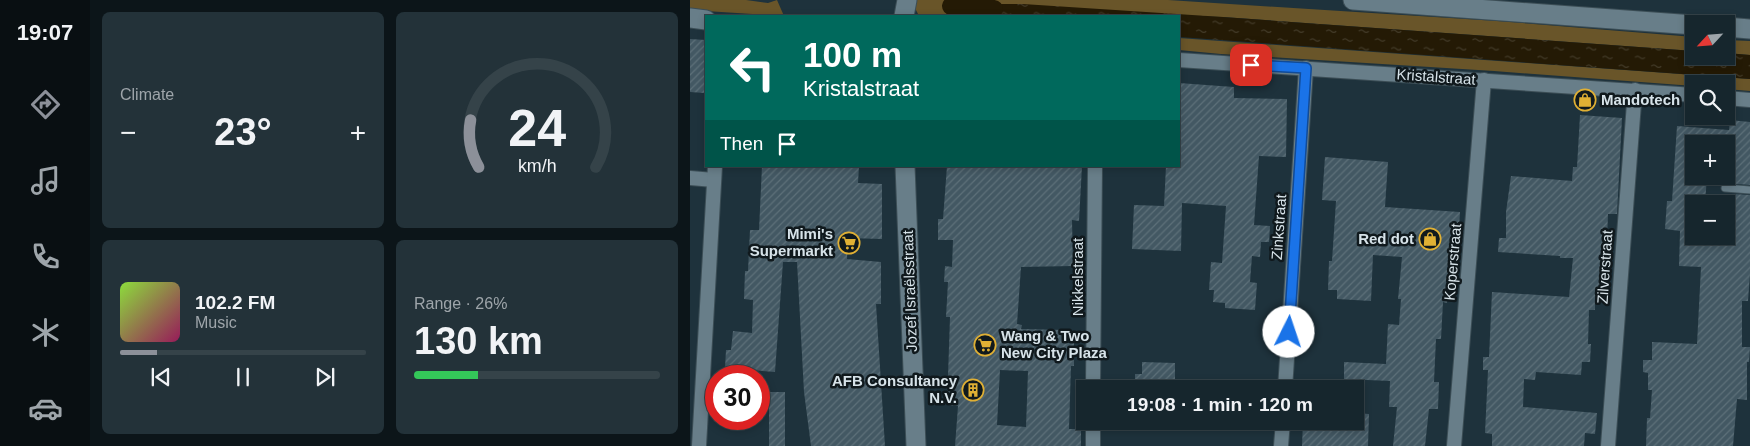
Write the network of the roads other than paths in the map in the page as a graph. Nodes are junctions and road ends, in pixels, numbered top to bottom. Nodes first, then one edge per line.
1 (907, 0) edge
2 (1353, 0) edge
3 (1487, 5) edge
4 (904, 15) edge
5 (690, 18) edge
6 (705, 20) edge
7 (1685, 24) edge
8 (1735, 28) edge
9 (1750, 29) edge
10 (1180, 60) edge
11 (1306, 68) junction
12 (1484, 80) junction
13 (1635, 90) junction
14 (1685, 94) edge
15 (1735, 99) edge
16 (1750, 100) edge
17 (905, 167) edge
18 (1095, 167) edge
19 (715, 173) edge
20 (690, 178) edge
21 (1725, 188) dead end
22 (1750, 190) edge
23 (697, 358) edge
24 (1093, 380) edge
25 (1286, 380) edge
26 (1093, 430) edge
27 (1282, 430) edge
28 (699, 446) edge
29 (916, 446) edge
30 (1093, 446) edge
31 (1281, 446) edge
32 (1454, 446) edge
33 (1608, 446) edge

1 - 4 street
2 - 3 street
3 - 7 street
5 - 6 street
8 - 9 street
10 - 11 street, Kristalstraat
11 - 12 street, Kristalstraat
11 - 25 street, Zinkstraat
12 - 13 street, Kristalstraat
12 - 32 street, Koperstraat
13 - 14 street, Kristalstraat
13 - 33 street, Zilverstraat
15 - 16 street
17 - 29 street, Jozef Israëlsstraat
18 - 24 street, Nikkelstraat
19 - 20 street
19 - 23 street
21 - 22 lane
23 - 28 street
26 - 30 street
27 - 31 street

